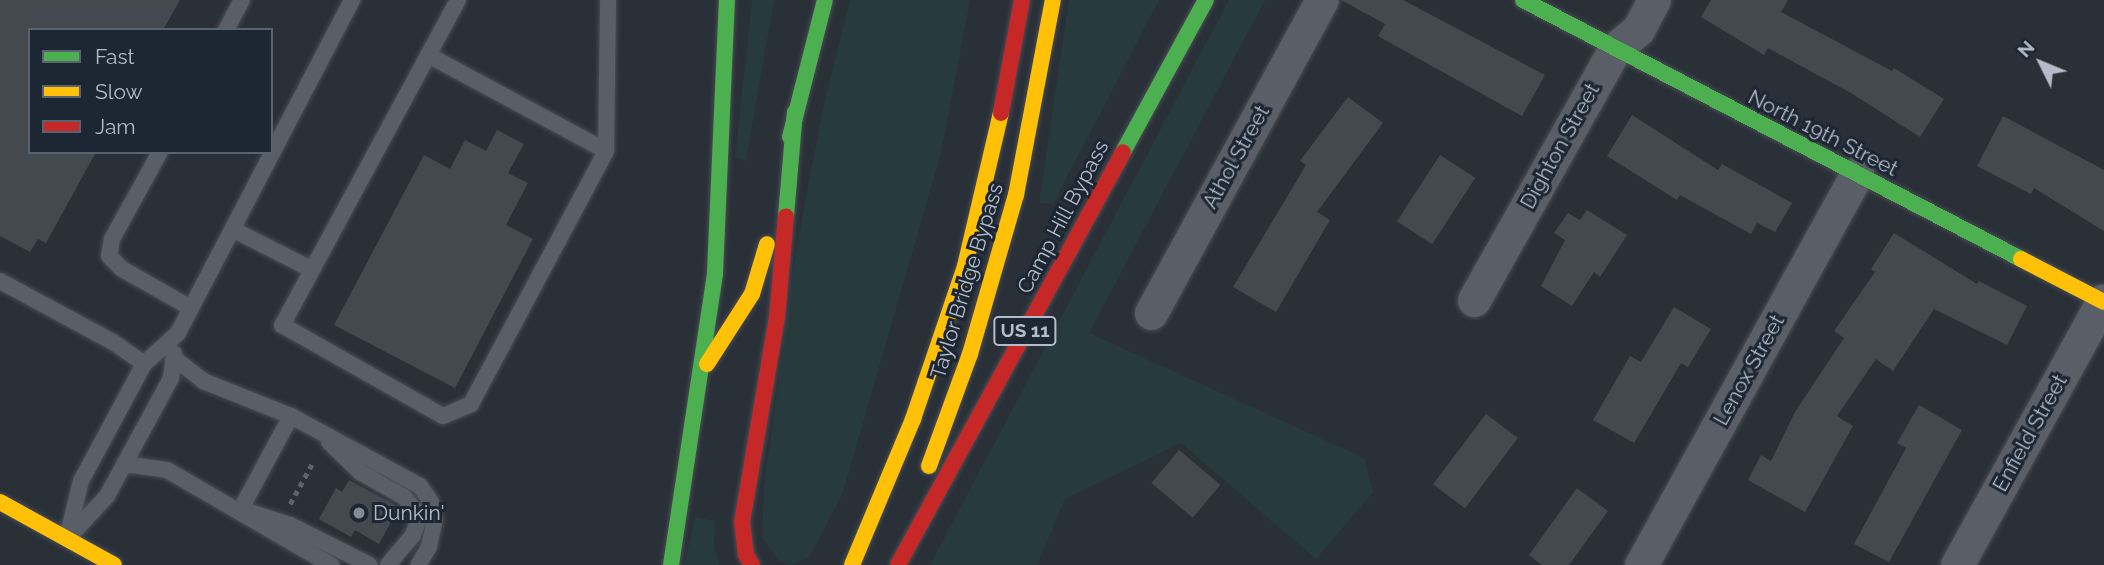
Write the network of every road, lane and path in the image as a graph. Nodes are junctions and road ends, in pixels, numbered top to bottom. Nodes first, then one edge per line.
1 (242, 0) edge
2 (352, 0) edge
3 (458, 0) edge
4 (608, 0) edge
5 (727, 0) edge
6 (825, 0) edge
7 (1022, 0) edge
8 (1053, 0) edge
9 (1206, 0) edge
10 (1322, 0) edge
11 (1523, 0) edge
12 (1654, 0) edge
13 (227, 28) edge
14 (1615, 49) junction
15 (428, 55) junction
16 (795, 112) junction
17 (606, 151) junction
18 (159, 154) edge
19 (273, 154) edge
20 (273, 154) edge
21 (1857, 174) junction
22 (234, 230) junction
23 (312, 270) junction
24 (0, 281) edge
25 (1474, 300) dead end
26 (2103, 301) edge
27 (191, 308) junction
28 (1151, 313) dead end
29 (178, 333) junction
30 (174, 358) junction
31 (144, 364) junction
32 (704, 369) junction
33 (291, 416) junction
34 (317, 429) junction
35 (124, 464) junction
36 (0, 502) edge
37 (241, 509) junction
38 (67, 539) junction
39 (114, 565) edge
40 (331, 565) edge
41 (370, 565) edge
42 (388, 565) edge
43 (418, 565) edge
44 (671, 565) edge
45 (752, 565) edge
46 (852, 565) edge
47 (888, 565) edge
48 (898, 565) edge
49 (1641, 565) edge
50 (1957, 565) edge

1 - 13 lane
2 - 20 lane
3 - 15 lane
4 - 17 lane
5 - 32 main road
6 - 16 main road
7 - 46 main road
8 - 47 main road, Taylor Bridge Bypass
9 - 48 main road, Camp Hill Bypass / US 11
10 - 28 street, Athol Street
11 - 14 main road, North 19th Street
12 - 14 street, Dighton Street
14 - 21 main road, North 19th Street
14 - 25 street, Dighton Street
15 - 17 lane
15 - 23 lane
16 - 32 main road
16 - 45 main road
17 - 23 lane
18 - 27 lane
19 - 22 lane
21 - 26 main road, North 19th Street
21 - 49 street, Lenox Street
22 - 23 lane
22 - 27 lane
24 - 31 lane
26 - 50 street, Enfield Street
27 - 29 lane
29 - 30 lane
29 - 31 lane
30 - 33 lane
30 - 35 lane
31 - 38 lane
32 - 44 main road
33 - 34 lane
33 - 37 lane
34 - 42 lane
34 - 43 lane
35 - 37 lane
35 - 38 lane
36 - 38 main road
37 - 40 lane
37 - 41 lane
38 - 39 main road

